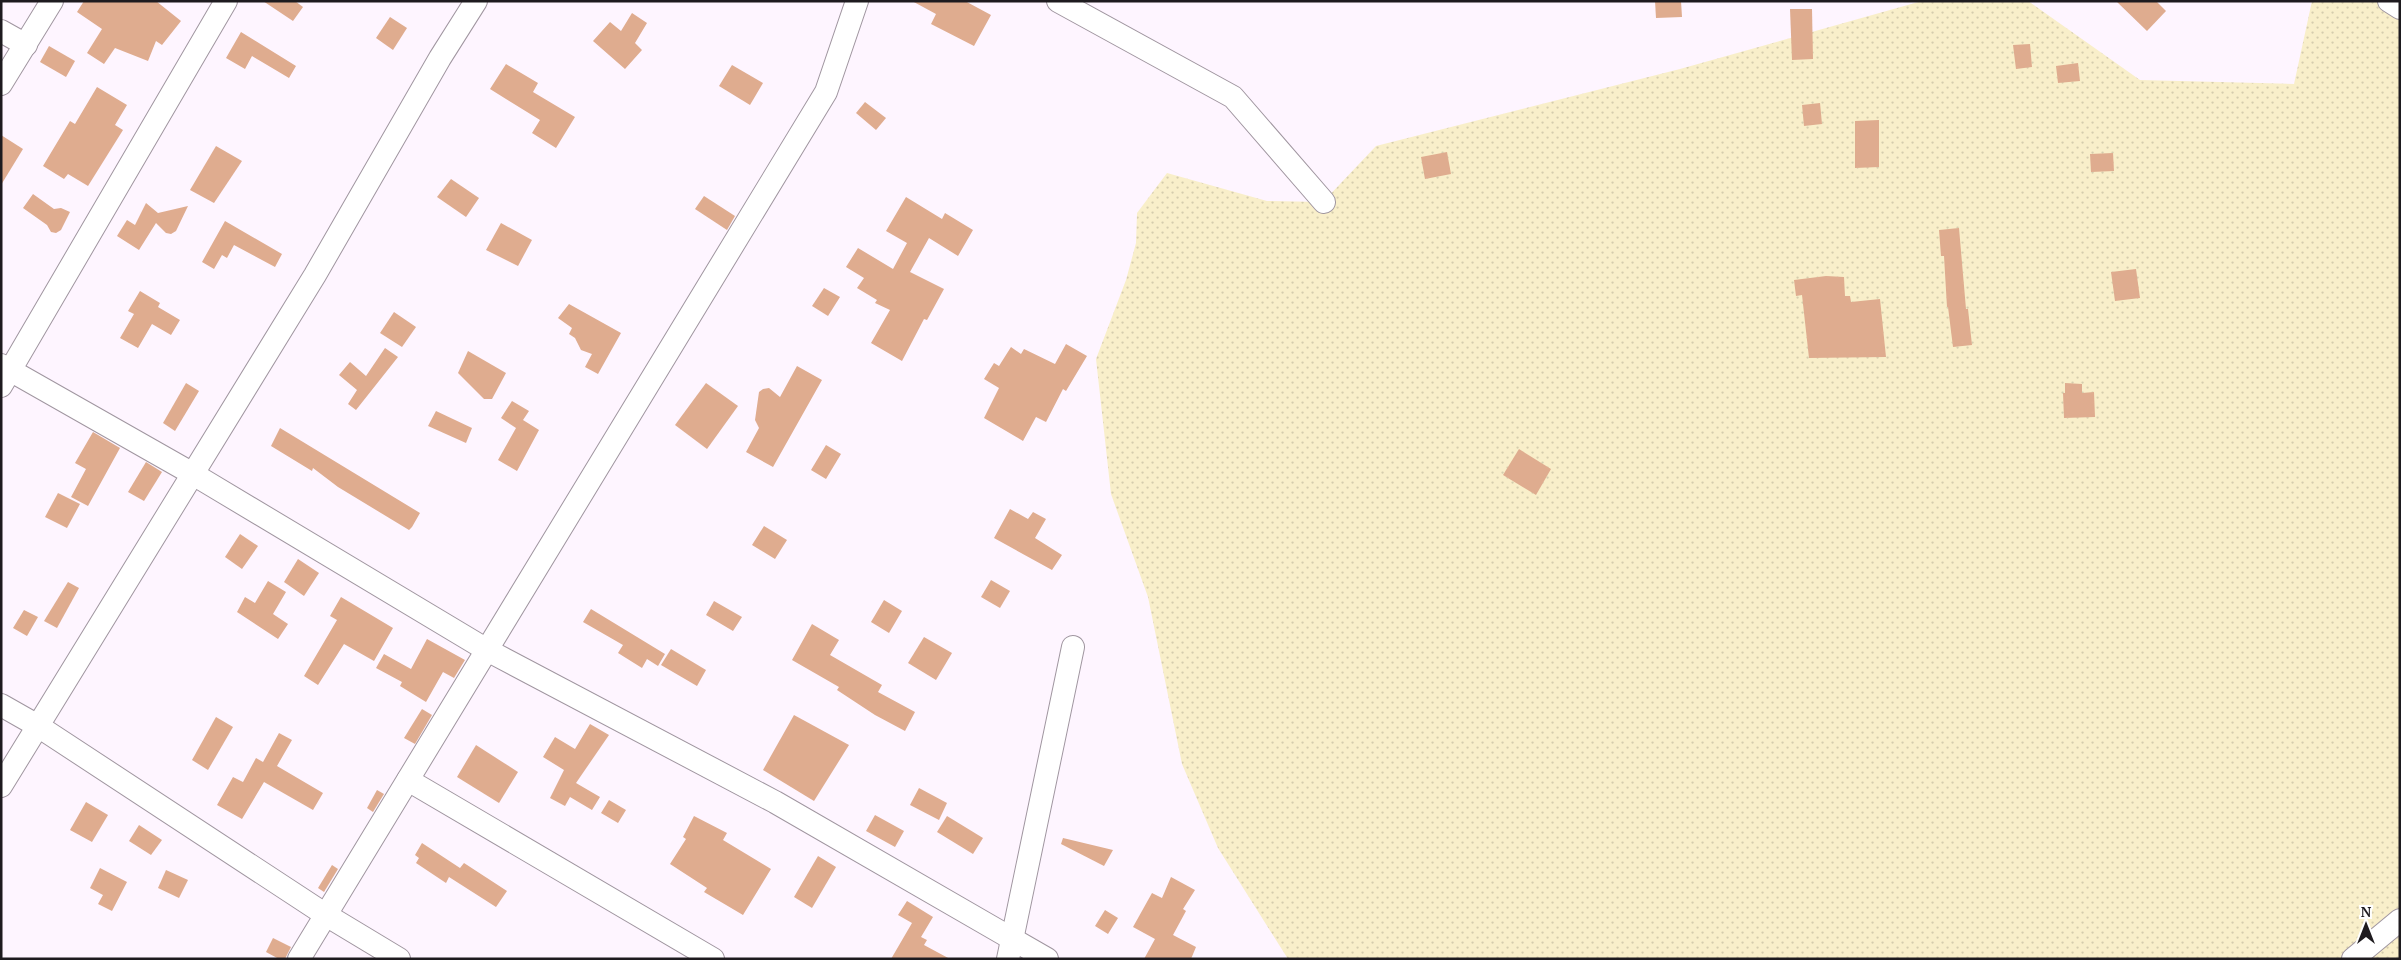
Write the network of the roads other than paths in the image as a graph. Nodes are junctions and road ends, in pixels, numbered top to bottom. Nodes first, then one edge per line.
1 (52, 1) edge
2 (226, 1) edge
3 (476, 1) edge
4 (857, 1) edge
5 (1058, 1) edge
6 (2390, 1) edge
7 (2400, 8) edge
8 (1, 31) edge
9 (26, 45) junction
10 (1, 84) edge
11 (1324, 202) dead end
12 (4, 374) edge
13 (193, 474) junction
14 (1074, 647) dead end
15 (487, 650) junction
16 (1, 705) edge
17 (38, 726) junction
18 (408, 780) junction
19 (1, 786) edge
20 (326, 915) junction
21 (2400, 920) edge
22 (1011, 949) edge
23 (299, 959) edge
24 (399, 959) edge
25 (713, 959) edge
26 (1047, 959) edge
27 (2353, 959) edge

1 - 9 street
2 - 12 street
3 - 13 street
4 - 15 street
5 - 11 street
6 - 7 street
8 - 9 street
9 - 10 street
12 - 13 street
13 - 15 street
13 - 17 street
14 - 22 street
15 - 18 street
15 - 22 street
16 - 17 street
17 - 19 street
17 - 20 street
18 - 20 street
18 - 25 street
20 - 23 street
20 - 24 street
21 - 27 street
22 - 26 street

